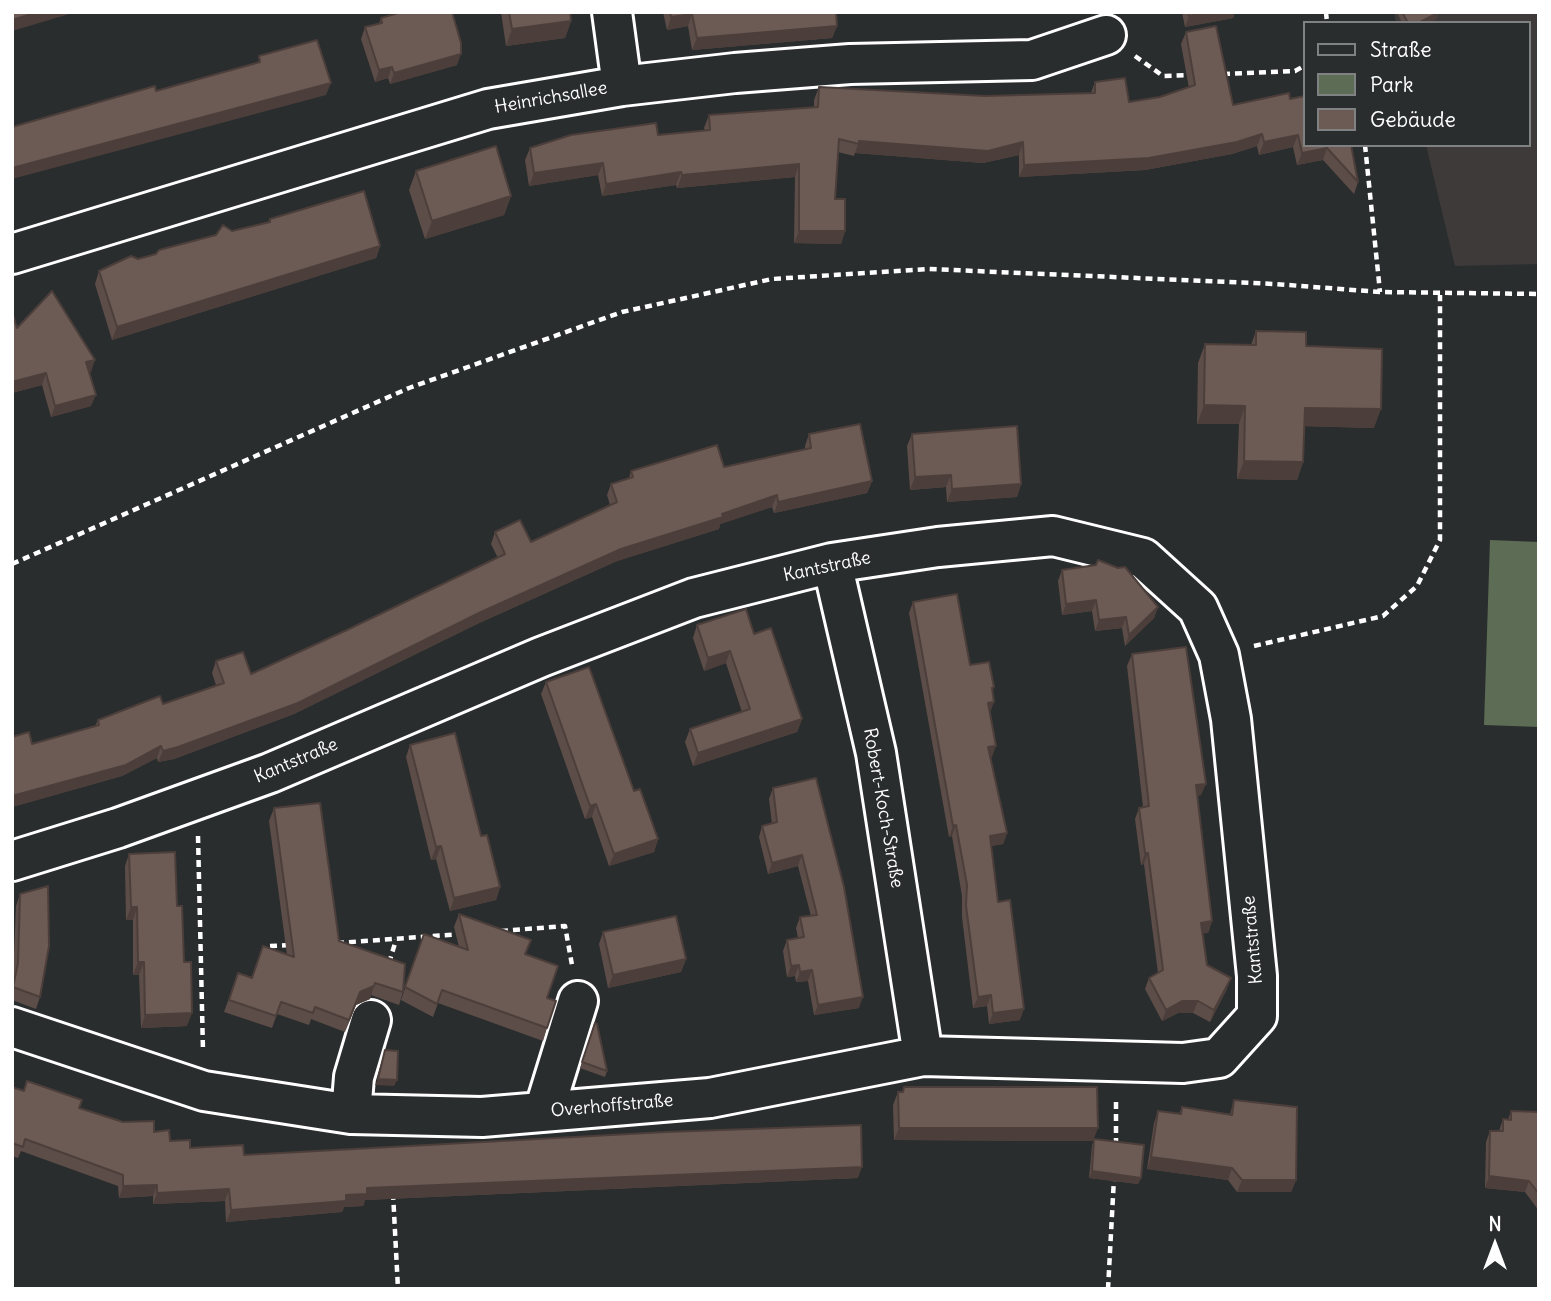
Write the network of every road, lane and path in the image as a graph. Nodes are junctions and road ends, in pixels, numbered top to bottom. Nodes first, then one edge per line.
1 (612, 12) edge
2 (1106, 35) joint
3 (1302, 67) edge
4 (1216, 74) edge
5 (1203, 75) edge
6 (622, 86) junction
7 (1365, 147) edge
8 (12, 254) edge
9 (1380, 292) junction
10 (1539, 294) edge
11 (1440, 295) junction
12 (832, 563) junction
13 (12, 564) edge
14 (1219, 654) junction
15 (197, 800) junction
16 (12, 860) edge
17 (487, 932) edge
18 (474, 933) edge
19 (396, 940) junction
20 (333, 943) edge
21 (295, 945) edge
22 (270, 946) edge
23 (578, 1001) joint
24 (372, 1020) joint
25 (12, 1027) edge
26 (923, 1056) junction
27 (1219, 1058) joint
28 (1116, 1062) junction
29 (204, 1091) junction
30 (544, 1111) junction
31 (351, 1114) junction
32 (1115, 1157) edge
33 (1114, 1170) edge
34 (393, 1182) edge
35 (398, 1289) edge
36 (1108, 1289) edge

1 - 6 street
2 - 5 path
2 - 6 street, Heinrichsallee
3 - 4 path
6 - 8 street, Heinrichsallee
7 - 9 path
9 - 11 path
9 - 13 path
10 - 11 path
11 - 14 path
12 - 14 street, Kantstraße
12 - 15 street, Kantstraße
12 - 26 street, Robert-Koch-Straße
14 - 27 street, Kantstraße
15 - 16 street, Kantstraße
15 - 29 path
17 - 23 path
18 - 19 path
19 - 20 path
19 - 24 path
21 - 22 path
23 - 30 street
24 - 31 street
25 - 29 street, Overhoffstraße
26 - 28 street, Overhoffstraße
26 - 30 street, Overhoffstraße
27 - 28 street, Overhoffstraße
28 - 32 path
29 - 31 street, Overhoffstraße
30 - 31 street, Overhoffstraße
33 - 36 path
34 - 35 path

